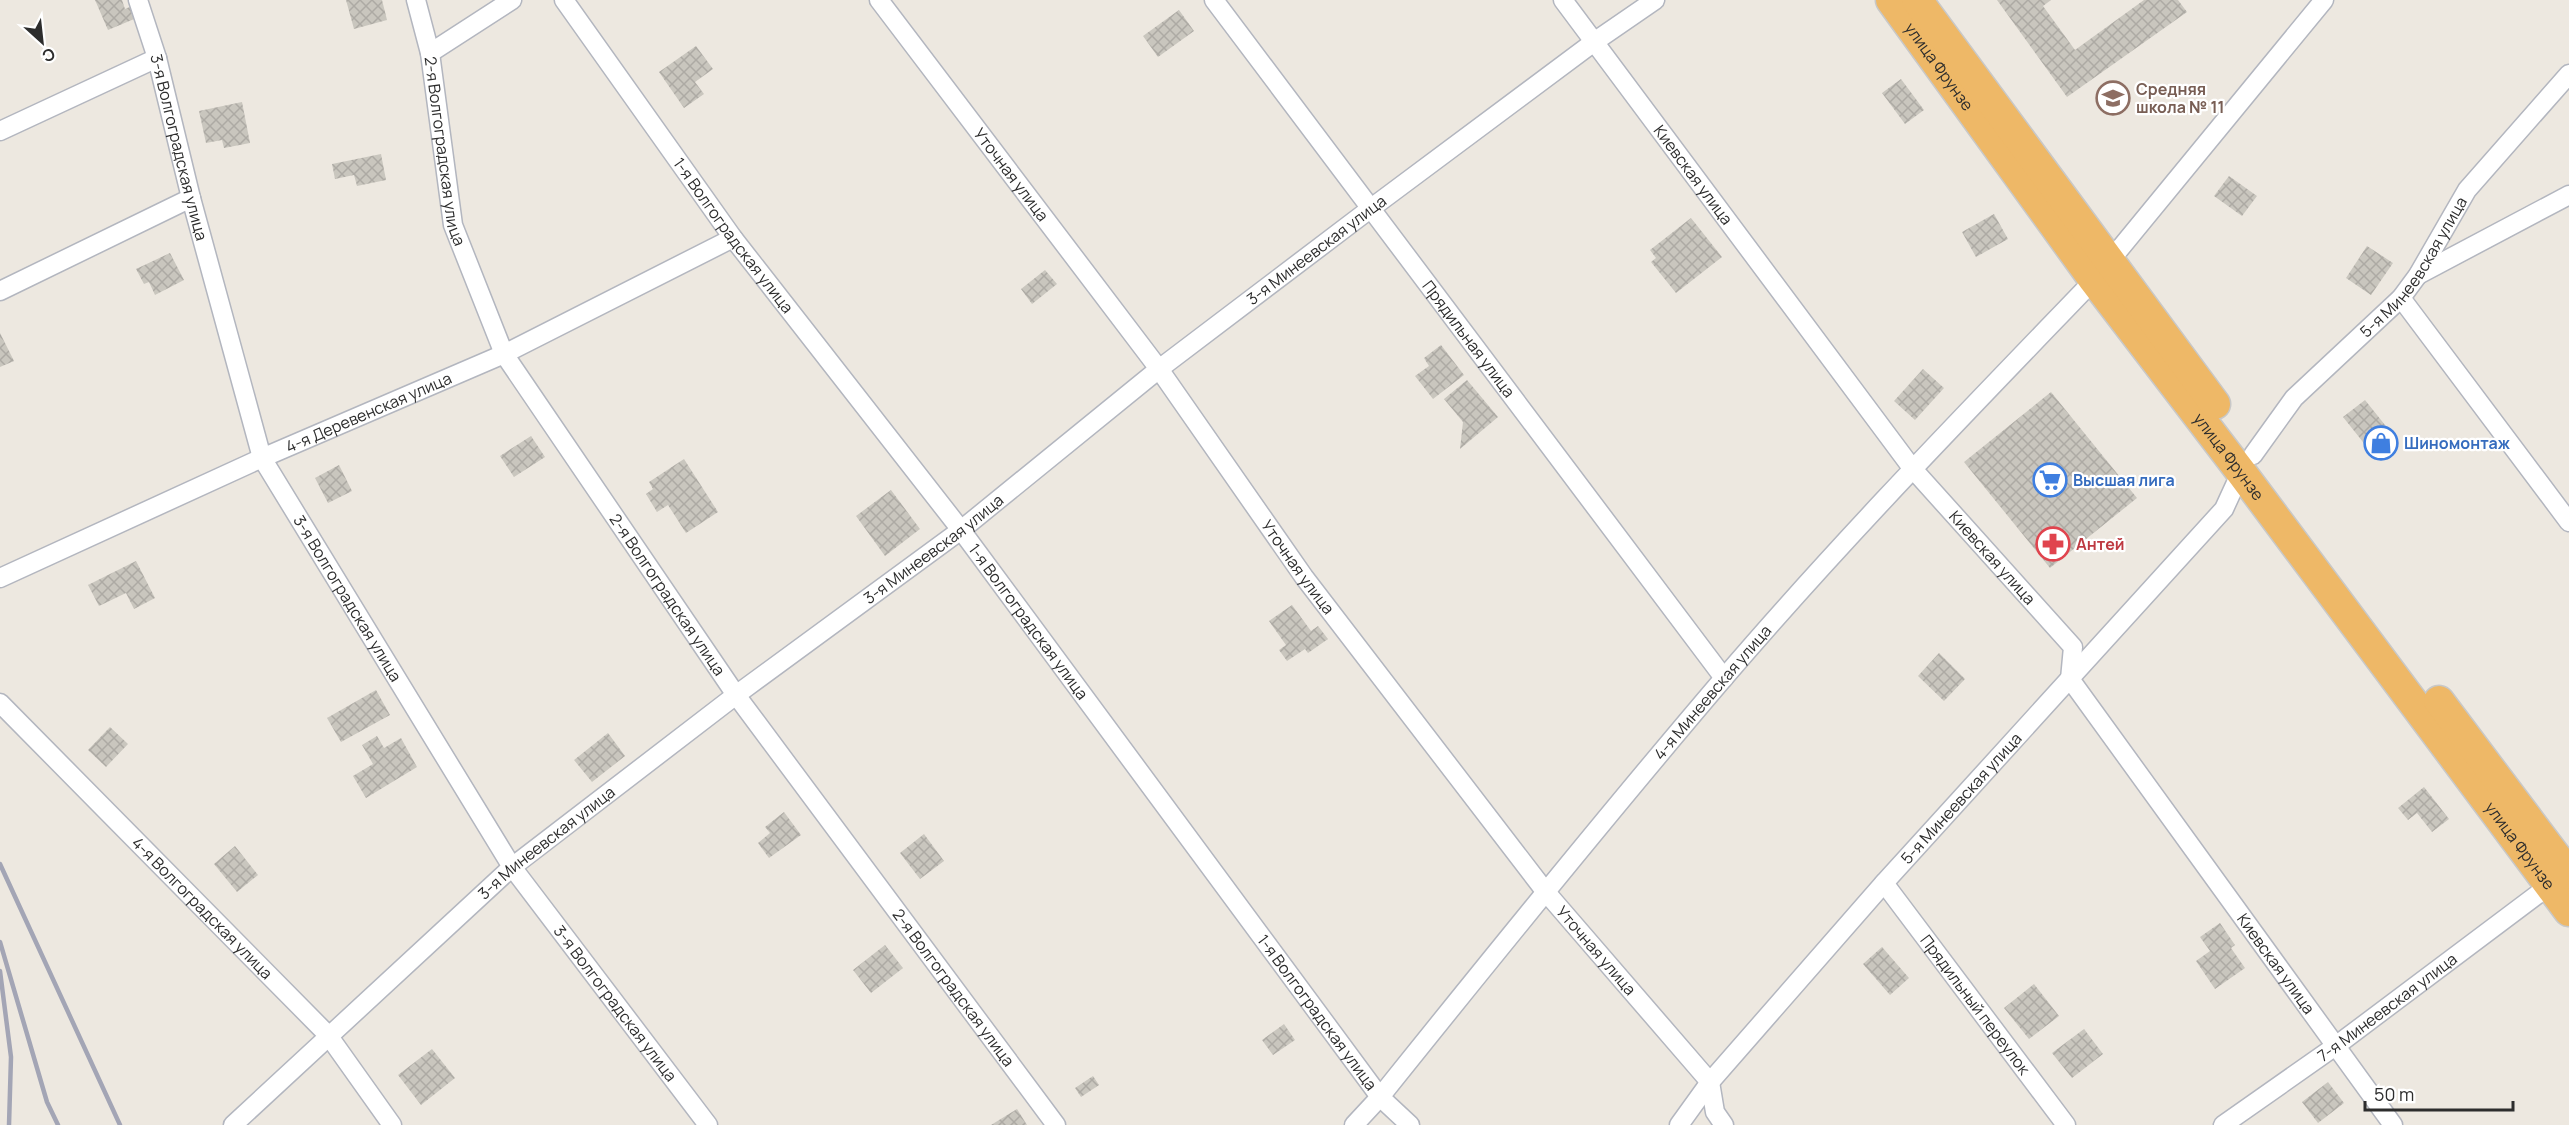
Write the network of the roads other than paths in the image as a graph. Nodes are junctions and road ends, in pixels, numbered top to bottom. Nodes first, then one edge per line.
1 (138, 0) edge
2 (416, 0) edge
3 (512, 0) edge
4 (564, 0) edge
5 (879, 0) edge
6 (1214, 0) edge
7 (1563, 0) edge
8 (1655, 0) edge
9 (1891, 0) edge
10 (1917, 0) edge
11 (2324, 0) edge
12 (1594, 42) junction
13 (429, 53) junction
14 (157, 58) junction
15 (2569, 74) edge
16 (0, 131) edge
17 (2569, 195) edge
18 (191, 198) junction
19 (1370, 209) junction
20 (733, 238) junction
21 (2102, 271) junction
22 (2418, 275) junction
23 (0, 291) edge
24 (2401, 298) junction
25 (504, 354) junction
26 (1159, 369) junction
27 (262, 458) junction
28 (2247, 464) junction
29 (1912, 468) junction
30 (2569, 522) edge
31 (962, 530) junction
32 (0, 578) edge
33 (1724, 678) junction
34 (2070, 680) junction
35 (736, 694) junction
36 (0, 703) edge
37 (512, 867) junction
38 (2564, 875) edge
39 (1884, 883) junction
40 (1545, 891) junction
41 (2569, 911) edge
42 (328, 1035) junction
43 (2337, 1046) junction
44 (1710, 1082) junction
45 (1380, 1097) junction
46 (233, 1125) edge
47 (392, 1125) edge
48 (708, 1125) edge
49 (1056, 1125) edge
50 (1354, 1125) edge
51 (1410, 1125) edge
52 (1678, 1125) edge
53 (1724, 1125) edge
54 (2066, 1125) edge
55 (2223, 1125) edge
56 (2393, 1125) edge

1 - 14 street, 3-я Волгоградская улица
2 - 13 street, 2-я Волгоградская улица
3 - 13 street
4 - 20 street, 1-я Волгоградская улица
5 - 26 street, Уточная улица
6 - 19 street, Прядильная улица
7 - 12 street, Киевская улица
8 - 12 street, 3-я Минеевская улица
9 - 21 highway, улица Фрунзе
10 - 21 highway, улица Фрунзе
11 - 21 street, 4-я Минеевская улица
12 - 19 street, 3-я Минеевская улица
12 - 29 street, Киевская улица
13 - 25 street, 2-я Волгоградская улица
14 - 16 street
14 - 18 street, 3-я Волгоградская улица
15 - 22 street, 5-я Минеевская улица
17 - 22 street
18 - 23 street
18 - 27 street, 3-я Волгоградская улица
19 - 26 street, 3-я Минеевская улица
19 - 33 street, Прядильная улица
20 - 25 street, 4-я Деревенская улица
20 - 31 street, 1-я Волгоградская улица
21 - 28 highway, улица Фрунзе
21 - 29 street, 4-я Минеевская улица
22 - 24 street, 5-я Минеевская улица
24 - 28 street, 5-я Минеевская улица
24 - 30 street
25 - 27 street, 4-я Деревенская улица
25 - 35 street, 2-я Волгоградская улица
26 - 31 street, 3-я Минеевская улица
26 - 40 street, Уточная улица
27 - 32 street, 4-я Деревенская улица
27 - 37 street, 3-я Волгоградская улица
28 - 34 street, 5-я Минеевская улица
28 - 38 highway, улица Фрунзе
29 - 33 street, 4-я Минеевская улица
29 - 34 street, Киевская улица
31 - 35 street, 3-я Минеевская улица
31 - 45 street, 1-я Волгоградская улица
33 - 40 street, 4-я Минеевская улица
34 - 39 street, 5-я Минеевская улица
34 - 43 street, Киевская улица
35 - 37 street, 3-я Минеевская улица
35 - 49 street, 2-я Волгоградская улица
36 - 42 street, 4-я Волгоградская улица
37 - 42 street, 3-я Минеевская улица
37 - 48 street, 3-я Волгоградская улица
38 - 41 highway, улица Фрунзе
38 - 43 street, 7-я Минеевская улица
39 - 44 street, 5-я Минеевская улица
39 - 54 street, Прядильный переулок
40 - 44 street, Уточная улица
40 - 45 street, 4-я Минеевская улица
42 - 46 street, 3-я Минеевская улица
42 - 47 street, 4-я Волгоградская улица
43 - 55 street, 7-я Минеевская улица
43 - 56 street, Киевская улица
44 - 52 street, 5-я Минеевская улица
44 - 53 street
45 - 50 street, 4-я Минеевская улица
45 - 51 street, 1-я Волгоградская улица

